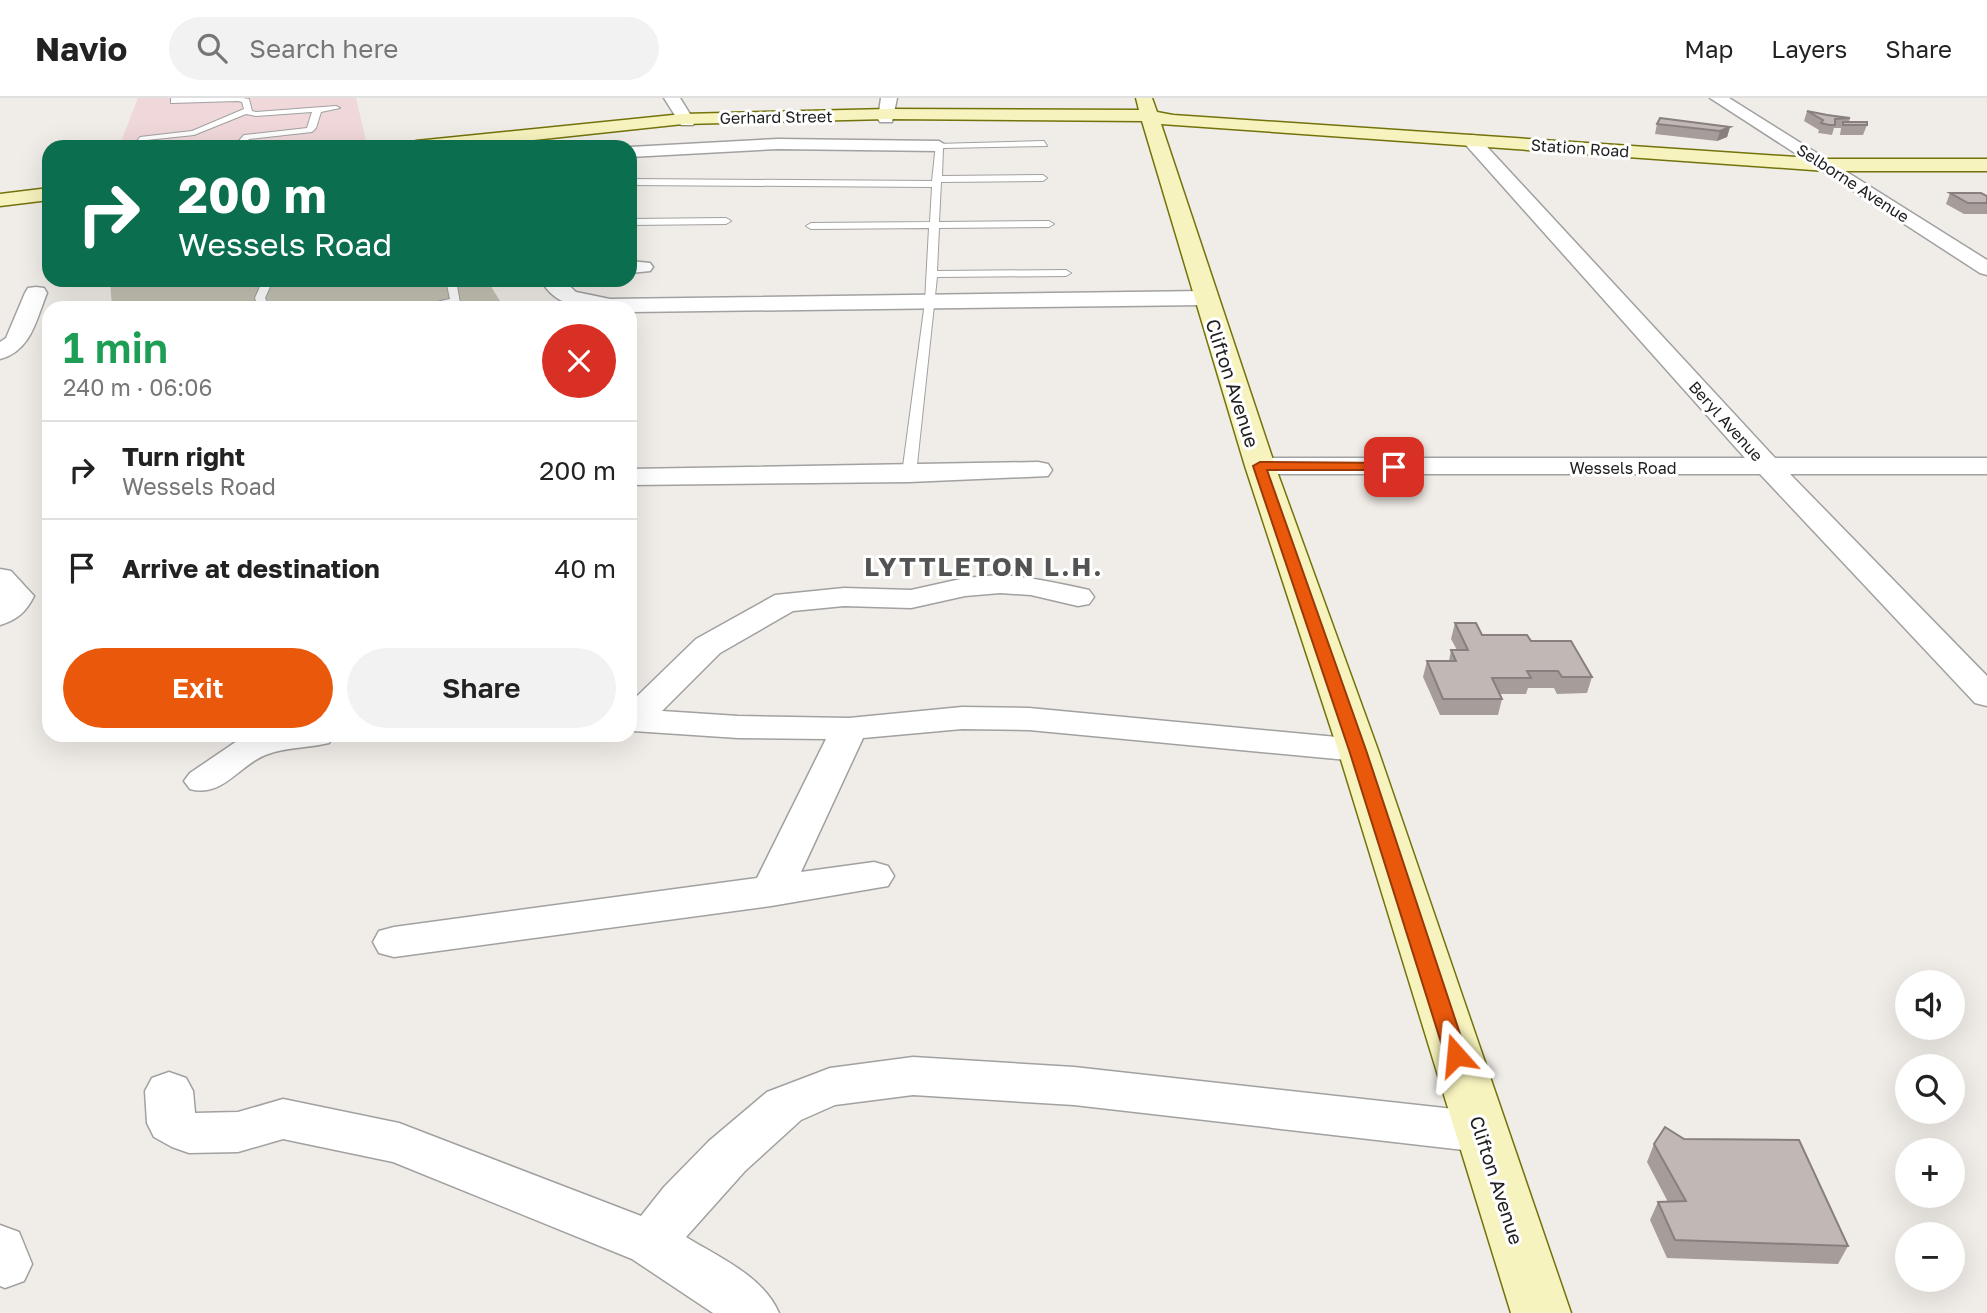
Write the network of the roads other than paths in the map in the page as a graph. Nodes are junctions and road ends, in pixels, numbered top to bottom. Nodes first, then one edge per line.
1 (175, 98) edge
2 (672, 98) edge
3 (1718, 98) edge
4 (205, 99) edge
5 (336, 108) dead end
6 (317, 110) junction
7 (888, 110) edge
8 (1142, 111) edge
9 (250, 112) junction
10 (685, 120) junction
11 (139, 139) dead end
12 (243, 139) joint
13 (486, 140) edge
14 (499, 140) edge
15 (1471, 140) junction
16 (1044, 144) dead end
17 (939, 146) junction
18 (637, 153) edge
19 (1826, 165) junction
20 (1987, 165) edge
21 (1043, 178) dead end
22 (637, 182) edge
23 (938, 182) junction
24 (42, 194) edge
25 (0, 199) edge
26 (726, 221) dead end
27 (637, 222) edge
28 (1049, 224) dead end
29 (935, 225) junction
30 (811, 226) dead end
31 (1987, 269) edge
32 (1066, 273) dead end
33 (932, 274) junction
34 (557, 287) edge
35 (36, 293) dead end
36 (1205, 298) junction
37 (582, 301) edge
38 (930, 302) junction
39 (637, 308) edge
40 (0, 352) edge
41 (1260, 466) junction
42 (1987, 466) edge
43 (1769, 468) junction
44 (1038, 470) dead end
45 (909, 474) junction
46 (637, 477) edge
47 (0, 578) edge
48 (1078, 597) dead end
49 (0, 615) edge
50 (1987, 696) edge
51 (637, 713) edge
52 (637, 719) edge
53 (849, 729) junction
54 (274, 742) edge
55 (1358, 750) junction
56 (203, 781) dead end
57 (874, 876) dead end
58 (771, 892) junction
59 (394, 942) dead end
60 (169, 1091) dead end
61 (1481, 1132) junction
62 (652, 1243) junction
63 (752, 1313) edge
64 (1541, 1313) edge

1 - 4 lane
2 - 10 street
3 - 19 street, Selborne Avenue
4 - 9 lane
5 - 6 lane
6 - 9 lane
6 - 12 lane
7 - 8 street, Gerhard Street
7 - 10 street, Gerhard Street
8 - 15 street, Station Road
8 - 36 street, Clifton Avenue
9 - 11 lane
9 - 12 lane
10 - 13 street, Gerhard Street
10 - 14 street, Gerhard Street
15 - 19 street, Station Road
15 - 43 street, Beryl Avenue
16 - 17 lane
17 - 18 street
17 - 23 lane
19 - 20 street, Station Road
19 - 31 street, Selborne Avenue
21 - 23 lane
22 - 23 lane
23 - 29 lane
24 - 25 street
26 - 27 lane
28 - 29 lane
29 - 30 lane
29 - 33 lane
32 - 33 lane
33 - 38 lane
34 - 37 street
35 - 40 street
36 - 38 street
36 - 41 street, Clifton Avenue
38 - 39 street
38 - 45 lane
41 - 43 street, Wessels Road
41 - 55 street, Clifton Avenue
42 - 43 street, Wessels Road
43 - 50 street, Beryl Avenue
44 - 45 street
45 - 46 street
47 - 49 street
48 - 51 street
52 - 53 street
53 - 55 street
53 - 58 street
54 - 56 street
55 - 61 street, Clifton Avenue
57 - 58 street
58 - 59 street
60 - 62 street
61 - 62 street
61 - 64 street, Clifton Avenue
62 - 63 street

